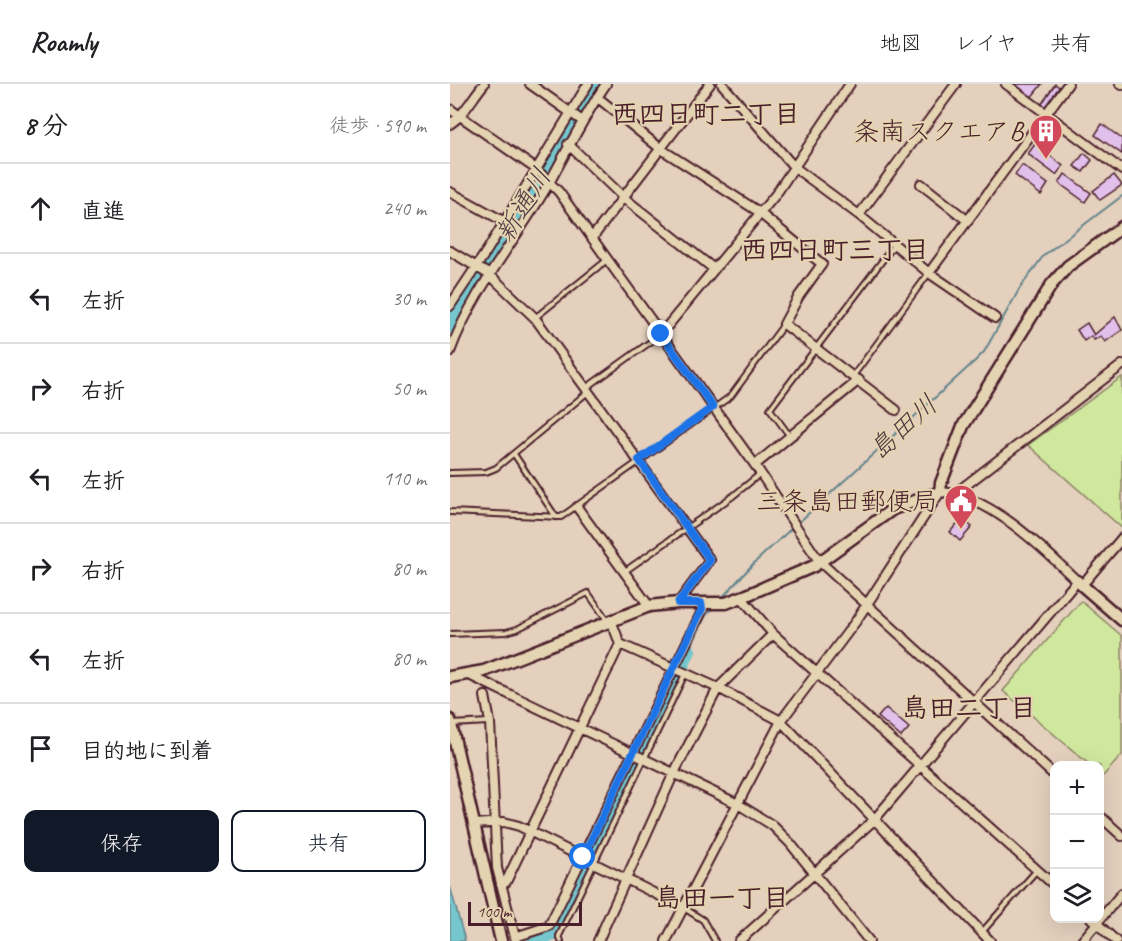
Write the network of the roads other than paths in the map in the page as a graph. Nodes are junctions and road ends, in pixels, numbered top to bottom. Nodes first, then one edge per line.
1 (484, 84) edge
2 (530, 84) edge
3 (588, 84) edge
4 (606, 84) edge
5 (710, 84) edge
6 (722, 84) edge
7 (850, 84) edge
8 (956, 84) edge
9 (1006, 84) edge
10 (1068, 84) edge
11 (597, 97) junction
12 (450, 109) edge
13 (569, 112) junction
14 (1048, 114) junction
15 (462, 116) junction
16 (582, 120) junction
17 (450, 124) edge
18 (568, 144) junction
19 (661, 149) junction
20 (794, 167) junction
21 (536, 169) junction
22 (1122, 170) edge
23 (550, 182) junction
24 (921, 184) dead end
25 (450, 192) edge
26 (624, 198) junction
27 (760, 214) junction
28 (859, 215) junction
29 (968, 221) junction
30 (505, 222) junction
31 (1122, 226) edge
32 (592, 238) junction
33 (895, 244) junction
34 (450, 251) edge
35 (607, 260) junction
36 (478, 267) junction
37 (714, 269) junction
38 (929, 273) junction
39 (489, 274) junction
40 (450, 306) edge
41 (535, 318) junction
42 (995, 318) dead end
43 (784, 324) junction
44 (661, 334) junction
45 (817, 349) junction
46 (450, 352) edge
47 (1122, 365) edge
48 (856, 378) junction
49 (588, 390) junction
50 (713, 407) junction
51 (896, 410) dead end
52 (791, 438) junction
53 (514, 454) junction
54 (639, 460) junction
55 (755, 465) junction
56 (450, 473) edge
57 (760, 474) junction
58 (940, 492) junction
59 (957, 492) junction
60 (577, 507) junction
61 (450, 512) edge
62 (556, 517) junction
63 (687, 526) junction
64 (1122, 538) edge
65 (819, 561) junction
66 (624, 572) junction
67 (1079, 583) junction
68 (741, 597) junction
69 (678, 603) junction
70 (701, 603) junction
71 (867, 605) junction
72 (649, 606) junction
73 (1122, 620) edge
74 (609, 621) junction
75 (450, 633) edge
76 (773, 634) junction
77 (620, 644) junction
78 (674, 669) junction
79 (818, 672) junction
80 (467, 674) junction
81 (685, 674) junction
82 (450, 676) edge
83 (718, 688) junction
84 (485, 696) dead end
85 (974, 701) junction
86 (781, 721) junction
87 (450, 722) edge
88 (489, 722) junction
89 (580, 729) junction
90 (634, 754) junction
91 (644, 759) junction
92 (922, 765) junction
93 (1050, 771) edge
94 (674, 773) junction
95 (738, 804) junction
96 (874, 819) junction
97 (1104, 820) edge
98 (494, 821) junction
99 (474, 824) junction
100 (530, 831) junction
101 (1122, 836) edge
102 (583, 857) junction
103 (594, 864) junction
104 (1038, 870) junction
105 (815, 874) junction
106 (626, 881) junction
107 (1050, 881) edge
108 (501, 885) junction
109 (1122, 893) edge
110 (684, 908) junction
111 (1104, 911) edge
112 (1093, 923) edge
113 (1096, 923) edge
114 (981, 932) junction
115 (515, 939) edge
116 (501, 941) edge
117 (561, 941) edge
118 (598, 941) edge
119 (666, 941) edge
120 (715, 941) edge
121 (739, 941) edge
122 (869, 941) edge
123 (990, 941) edge
124 (1082, 941) edge
125 (1116, 941) edge

1 - 15 street
2 - 13 street
3 - 13 street
4 - 11 street
5 - 19 street
6 - 20 street
7 - 20 street
8 - 28 street
9 - 14 street
10 - 14 street
11 - 16 street
11 - 19 street
12 - 15 street
13 - 16 street
13 - 21 street
14 - 22 street
14 - 29 street
15 - 17 street
15 - 21 street
16 - 18 street
18 - 23 street
18 - 26 street
19 - 26 street
19 - 27 street
20 - 27 street
20 - 28 street
21 - 23 street
21 - 30 street
23 - 32 street
23 - 39 street
24 - 29 street
25 - 30 street
26 - 32 street
26 - 37 street
27 - 37 street
27 - 43 street
28 - 33 street
29 - 38 street
30 - 36 street
31 - 58 street
32 - 35 street
33 - 38 street
33 - 45 lane
34 - 36 street
35 - 41 lane
35 - 44 street
36 - 39 street
36 - 40 street
37 - 44 street
38 - 42 street
38 - 48 lane
39 - 41 street
39 - 46 street
41 - 49 street
43 - 45 street
43 - 50 lane
44 - 49 lane
44 - 50 street
45 - 48 street
45 - 52 lane
47 - 59 street
48 - 51 street
48 - 52 street
49 - 53 lane
49 - 54 street
50 - 54 lane
50 - 55 street
52 - 55 street
53 - 56 lane
53 - 62 lane
54 - 60 lane
54 - 63 street
55 - 57 street
57 - 63 lane
57 - 65 street
58 - 59 street
58 - 65 street
58 - 71 street
59 - 67 street
60 - 62 lane
60 - 66 street
61 - 62 lane
63 - 66 lane
63 - 69 street
64 - 67 street
65 - 68 street
65 - 71 street
66 - 72 street
67 - 73 street
67 - 85 street
68 - 70 street
68 - 76 street
69 - 70 street
69 - 72 street
70 - 78 street
71 - 79 street
71 - 85 street
72 - 74 street
74 - 75 lane
74 - 77 street
74 - 80 street
76 - 79 street
76 - 83 street
77 - 78 street
77 - 89 street
78 - 81 street
78 - 90 street
79 - 86 street
79 - 92 street
80 - 82 street
80 - 89 street
81 - 83 street
81 - 91 lane
83 - 86 street
83 - 94 street
84 - 88 street
85 - 92 street
85 - 93 street
86 - 95 street
86 - 96 street
87 - 88 lane
87 - 99 street
88 - 98 street
89 - 90 street
89 - 100 street
90 - 91 street
90 - 102 street
91 - 94 street
91 - 103 lane
92 - 96 street
92 - 104 street
94 - 95 street
94 - 106 street
95 - 105 street
95 - 110 street
96 - 105 street
96 - 114 street
97 - 101 street
98 - 99 street
98 - 100 street
98 - 108 street
99 - 116 street
100 - 102 street
100 - 108 street
102 - 103 street
102 - 115 street
103 - 106 street
103 - 117 lane
104 - 107 street
104 - 114 lane
105 - 121 street
105 - 122 street
106 - 110 street
106 - 118 street
108 - 115 street
109 - 111 street
110 - 119 street
110 - 120 lane
112 - 124 street
113 - 125 street
114 - 123 street

